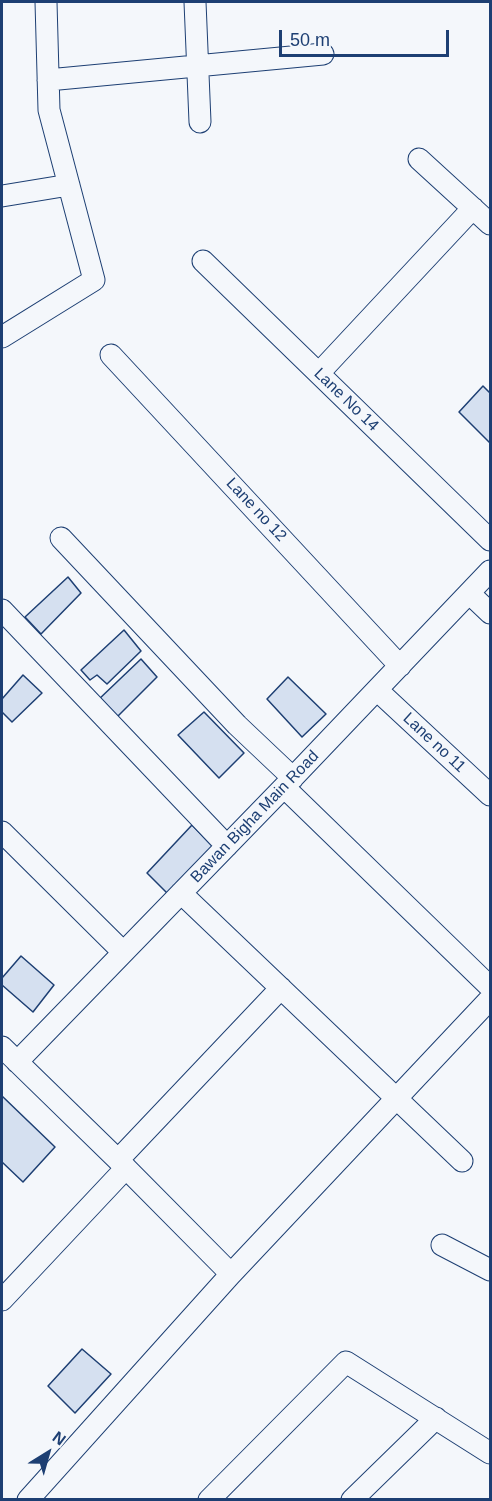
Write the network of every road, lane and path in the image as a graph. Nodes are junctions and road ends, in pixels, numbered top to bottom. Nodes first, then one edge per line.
1 (46, 2) edge
2 (195, 2) edge
3 (323, 54) dead end
4 (198, 66) junction
5 (48, 80) junction
6 (200, 122) dead end
7 (420, 159) dead end
8 (69, 185) junction
9 (2, 196) edge
10 (473, 208) junction
11 (490, 224) edge
12 (203, 261) dead end
13 (2, 337) edge
14 (111, 355) dead end
15 (319, 373) junction
16 (61, 538) dead end
17 (490, 540) edge
18 (490, 571) edge
19 (470, 593) junction
20 (2, 610) edge
21 (490, 613) edge
22 (400, 666) junction
23 (377, 690) junction
24 (288, 782) junction
25 (490, 795) edge
26 (2, 832) edge
27 (227, 846) junction
28 (181, 893) junction
29 (123, 952) junction
30 (490, 987) edge
31 (281, 988) junction
32 (490, 999) edge
33 (2, 1047) edge
34 (17, 1062) junction
35 (397, 1099) junction
36 (462, 1161) dead end
37 (122, 1164) junction
38 (442, 1245) dead end
39 (490, 1270) edge
40 (231, 1274) junction
41 (2, 1300) edge
42 (436, 1418) junction
43 (490, 1453) edge
44 (28, 1500) edge
45 (208, 1500) edge
46 (352, 1500) edge

1 - 5 street
2 - 4 street
3 - 4 street
4 - 5 street
4 - 6 street
5 - 8 street
7 - 10 street
8 - 9 street
8 - 13 street
10 - 11 street
10 - 15 street
12 - 15 street, Lane No 14
14 - 22 street, Lane no 12
15 - 17 street, Lane No 14
16 - 24 street
18 - 19 street, Bawan Bigha Main Road
19 - 21 street
19 - 22 street, Bawan Bigha Main Road
20 - 27 street
22 - 23 street, Bawan Bigha Main Road
23 - 24 street, Bawan Bigha Main Road
23 - 25 street, Lane no 11
24 - 27 street, Bawan Bigha Main Road
24 - 30 street
26 - 29 street
27 - 28 street, Bawan Bigha Main Road
28 - 29 street, Bawan Bigha Main Road
28 - 31 street
29 - 34 street, Bawan Bigha Main Road
31 - 35 street
31 - 37 street
32 - 35 street
33 - 34 street
34 - 37 street
35 - 36 street
35 - 40 street
37 - 40 street
37 - 41 street
38 - 39 street
40 - 44 street
42 - 43 street
42 - 45 street
42 - 46 street

